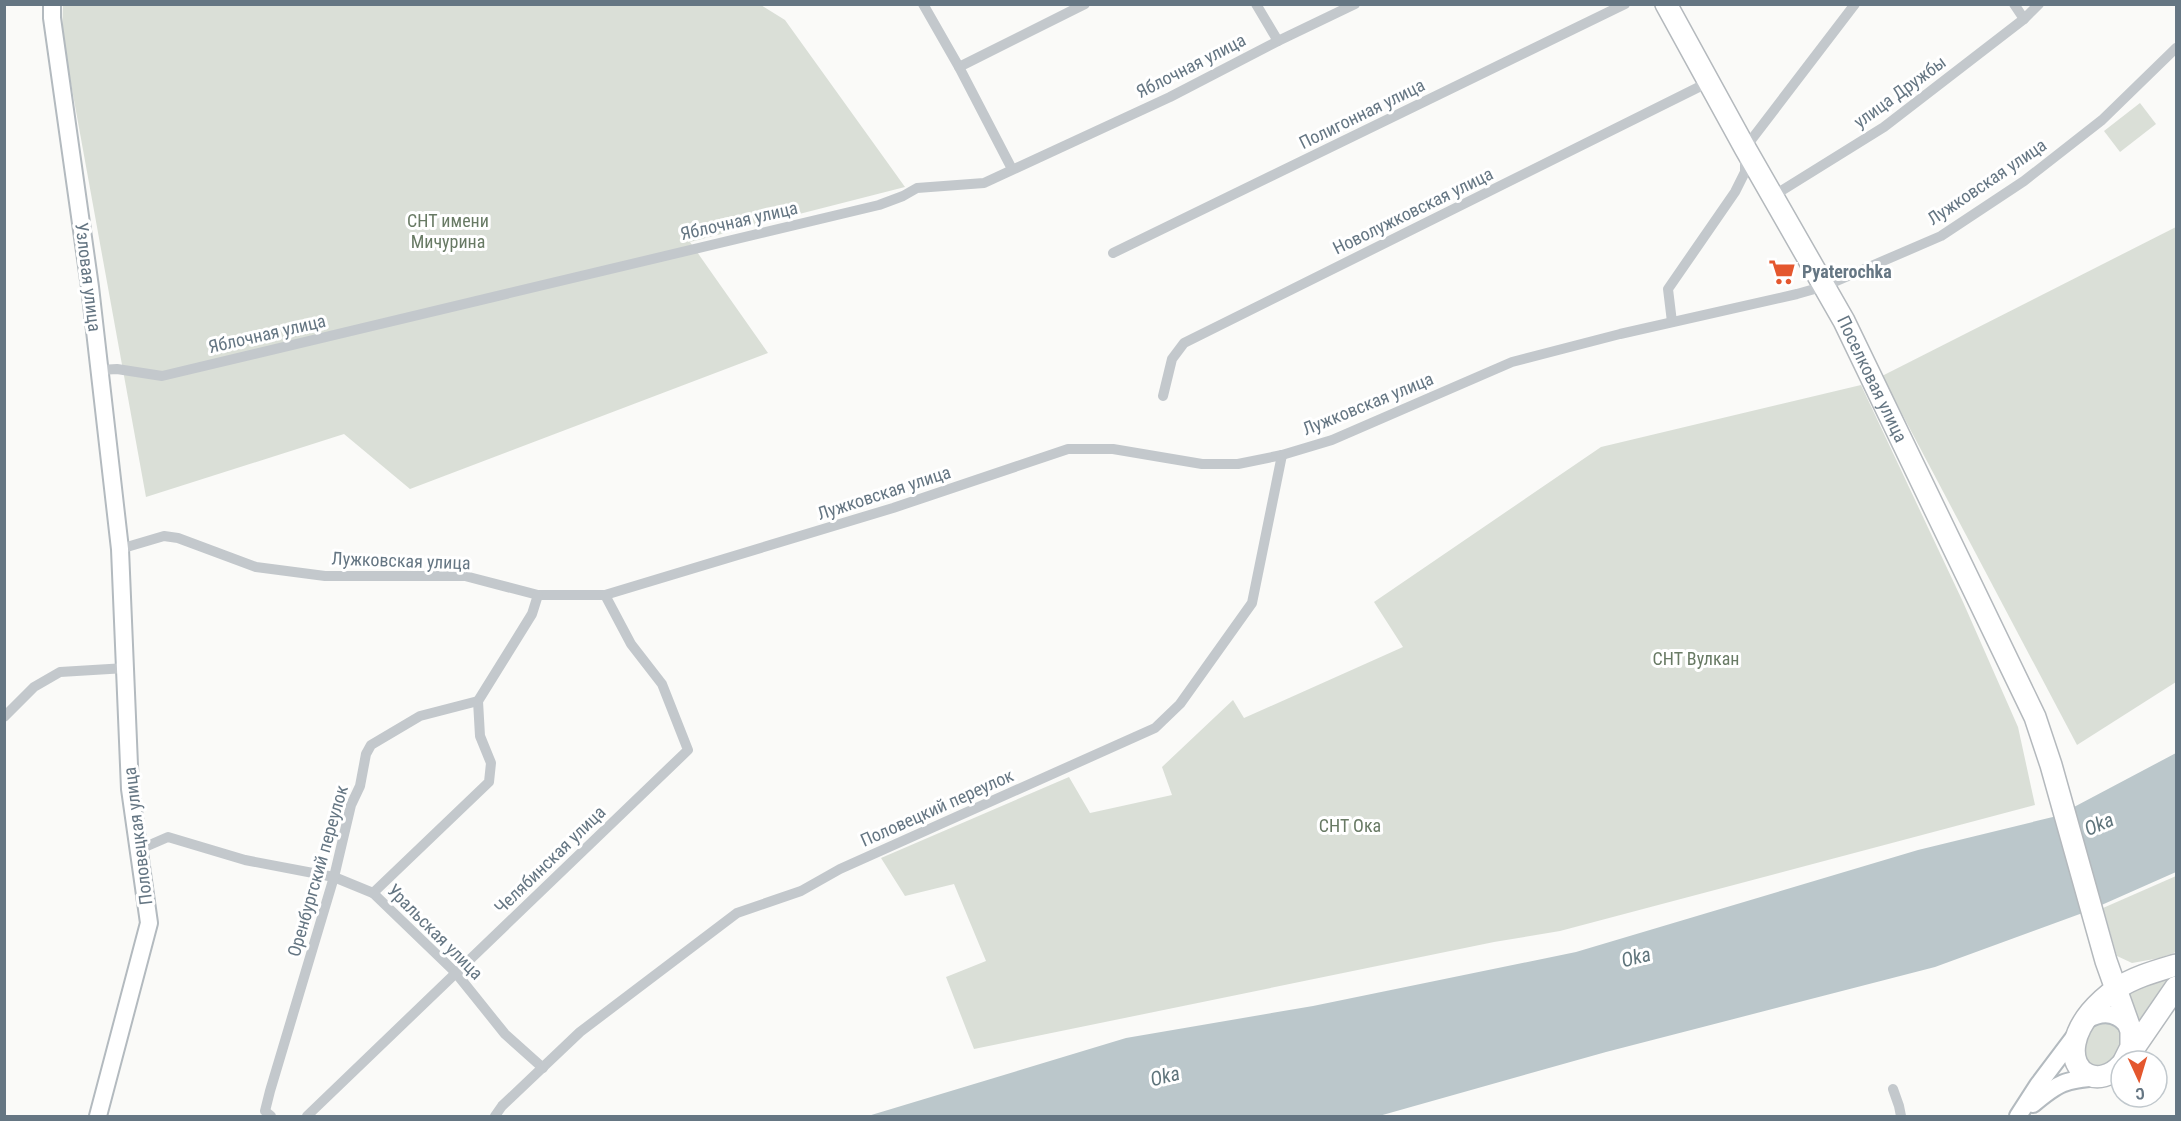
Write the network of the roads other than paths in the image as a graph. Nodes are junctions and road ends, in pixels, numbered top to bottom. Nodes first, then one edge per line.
1 (52, 4) edge
2 (923, 4) edge
3 (1085, 4) edge
4 (1256, 4) edge
5 (1355, 4) edge
6 (1625, 4) edge
7 (1666, 4) edge
8 (1855, 4) edge
9 (2014, 4) edge
10 (2038, 4) edge
11 (2024, 19) junction
12 (1278, 40) junction
13 (2176, 48) edge
14 (959, 67) junction
15 (1709, 82) junction
16 (1745, 148) junction
17 (1012, 170) junction
18 (1773, 196) junction
19 (1113, 253) dead end
20 (1825, 286) junction
21 (1672, 322) junction
22 (99, 370) junction
23 (1163, 396) dead end
24 (1282, 455) junction
25 (120, 549) junction
26 (538, 595) junction
27 (605, 595) junction
28 (126, 668) junction
29 (478, 701) junction
30 (4, 717) edge
31 (138, 850) junction
32 (334, 878) junction
33 (373, 893) junction
34 (2106, 957) junction
35 (2169, 967) edge
36 (456, 973) junction
37 (2176, 987) edge
38 (2116, 989) junction
39 (2093, 1009) junction
40 (2080, 1028) junction
41 (2131, 1031) junction
42 (2130, 1049) edge
43 (2132, 1049) edge
44 (543, 1068) junction
45 (2109, 1075) edge
46 (2100, 1077) junction
47 (1893, 1089) dead end
48 (98, 1116) edge
49 (271, 1116) edge
50 (307, 1116) edge
51 (495, 1116) edge
52 (1900, 1116) edge
53 (2019, 1116) edge

1 - 22 street, Узловая улица
2 - 14 street
3 - 14 street
4 - 12 street
5 - 12 street, Яблочная улица
6 - 19 street, Полигонная улица
7 - 15 highway, Поселковая улица
8 - 16 street
9 - 11 street
10 - 11 street, улица Дружбы
11 - 18 street, улица Дружбы
12 - 17 street, Яблочная улица
13 - 20 street, Лужковская улица
14 - 17 street
15 - 16 highway, Поселковая улица
15 - 23 street, Новолужковская улица
16 - 18 highway, Поселковая улица
16 - 21 street
17 - 22 street, Яблочная улица
18 - 20 highway, Поселковая улица
20 - 21 street, Лужковская улица
20 - 34 highway, Поселковая улица
21 - 24 street, Лужковская улица
22 - 25 street, Узловая улица
24 - 27 street, Лужковская улица
24 - 44 street, Половецкий переулок
25 - 26 street, Лужковская улица
25 - 28 street, Половецкая улица
26 - 27 street, Лужковская улица
26 - 29 street
27 - 36 street, Челябинская улица
28 - 30 street
28 - 31 street, Половецкая улица
29 - 32 street, Оренбургский переулок
29 - 33 street
31 - 32 street, Уральская улица
31 - 48 street, Половецкая улица
32 - 33 street, Уральская улица
32 - 49 street, Оренбургский переулок
33 - 36 street, Уральская улица
34 - 35 highway
34 - 38 highway, Поселковая улица
34 - 39 highway
35 - 38 highway
36 - 44 street, Уральская улица
36 - 50 street, Челябинская улица
37 - 43 highway
38 - 39 highway
38 - 41 highway, Поселковая улица
39 - 40 highway
40 - 41 street
40 - 46 highway
40 - 53 street
41 - 42 highway
44 - 51 street, Половецкий переулок
45 - 46 highway
46 - 53 street
47 - 52 street

